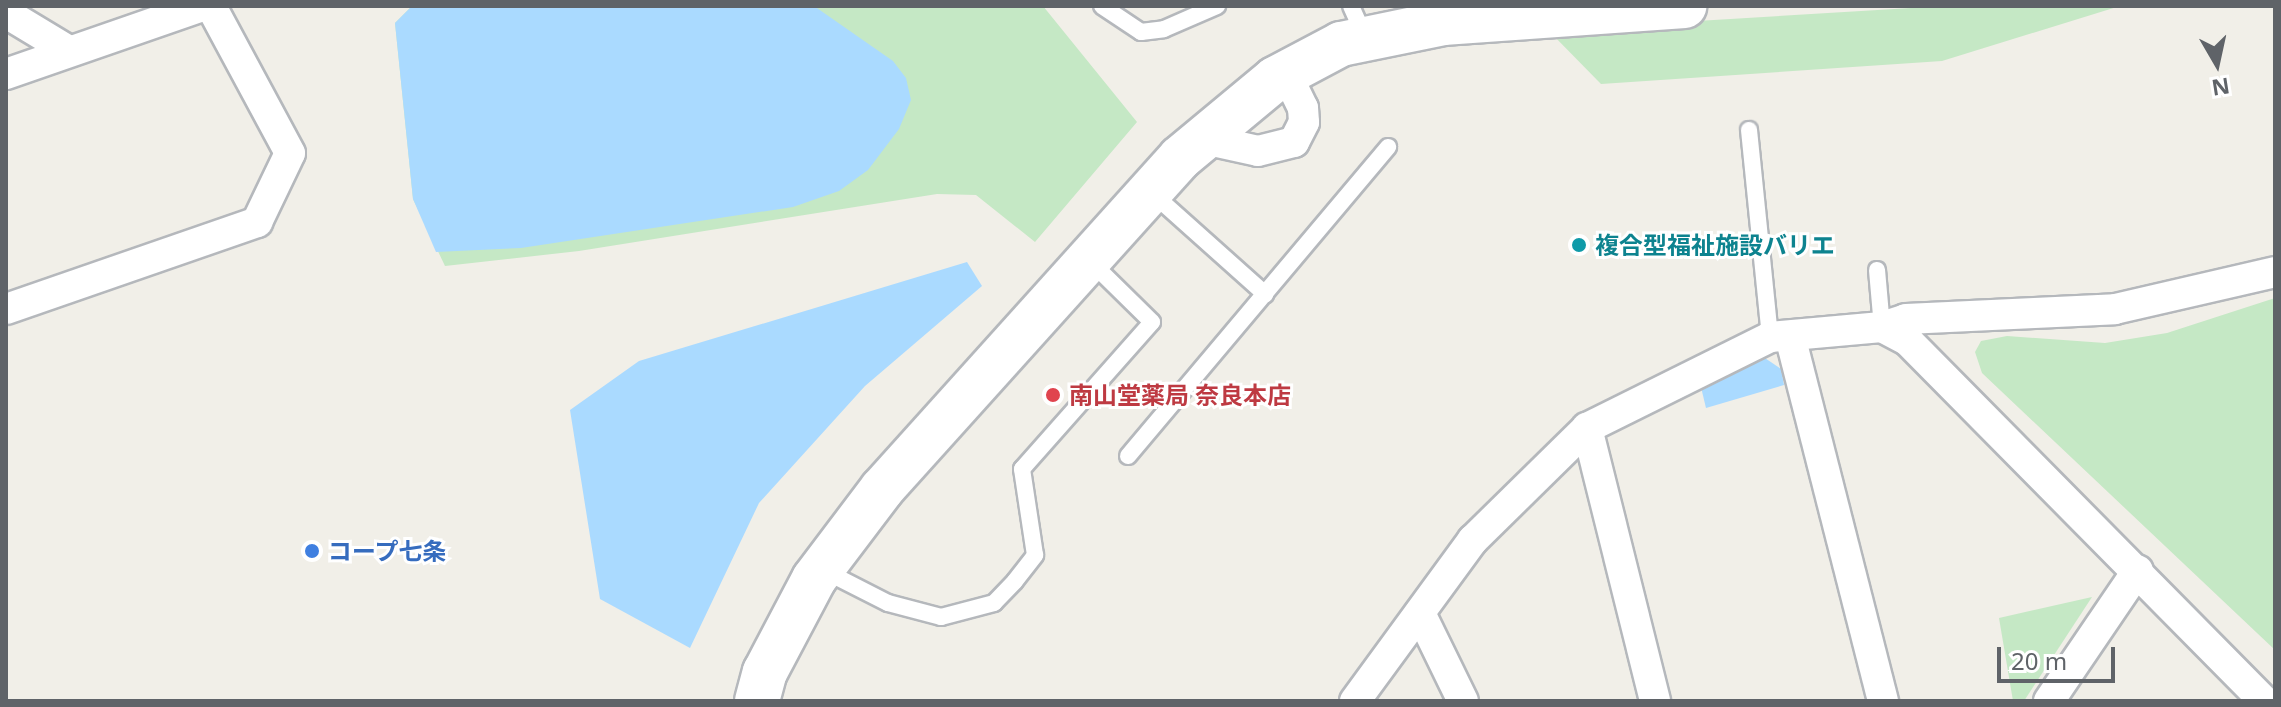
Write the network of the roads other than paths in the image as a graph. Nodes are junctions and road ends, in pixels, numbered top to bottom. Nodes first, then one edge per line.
1 (202, 6) edge
2 (211, 6) edge
3 (1102, 6) edge
4 (1217, 6) edge
5 (1684, 6) edge
6 (1570, 9) edge
7 (6, 13) edge
8 (1358, 22) edge
9 (69, 51) junction
10 (1286, 73) junction
11 (6, 74) edge
12 (1749, 130) dead end
13 (1204, 139) junction
14 (1388, 147) dead end
15 (1151, 191) junction
16 (1089, 260) junction
17 (1877, 270) dead end
18 (2275, 272) edge
19 (1265, 294) junction
20 (6, 309) edge
21 (1882, 327) junction
22 (1780, 337) junction
23 (1587, 428) junction
24 (1128, 456) dead end
25 (821, 569) junction
26 (2138, 570) junction
27 (1420, 613) junction
28 (757, 701) edge
29 (1355, 701) edge
30 (1463, 701) edge
31 (1655, 701) edge
32 (1883, 701) edge
33 (2049, 701) edge
34 (2264, 701) edge

1 - 9 street
2 - 20 street
3 - 4 lane
5 - 6 street
6 - 8 street
7 - 9 street
8 - 10 street
9 - 11 street
10 - 13 street
10 - 13 street
12 - 22 lane
13 - 15 street
14 - 19 lane
15 - 16 street
15 - 19 lane
16 - 25 street
16 - 25 lane
17 - 21 lane
18 - 21 street
19 - 24 lane
21 - 22 street
21 - 26 street
22 - 23 street
22 - 32 street
23 - 27 street
23 - 31 street
25 - 28 street
26 - 33 street
26 - 34 street
27 - 29 street
27 - 30 street

